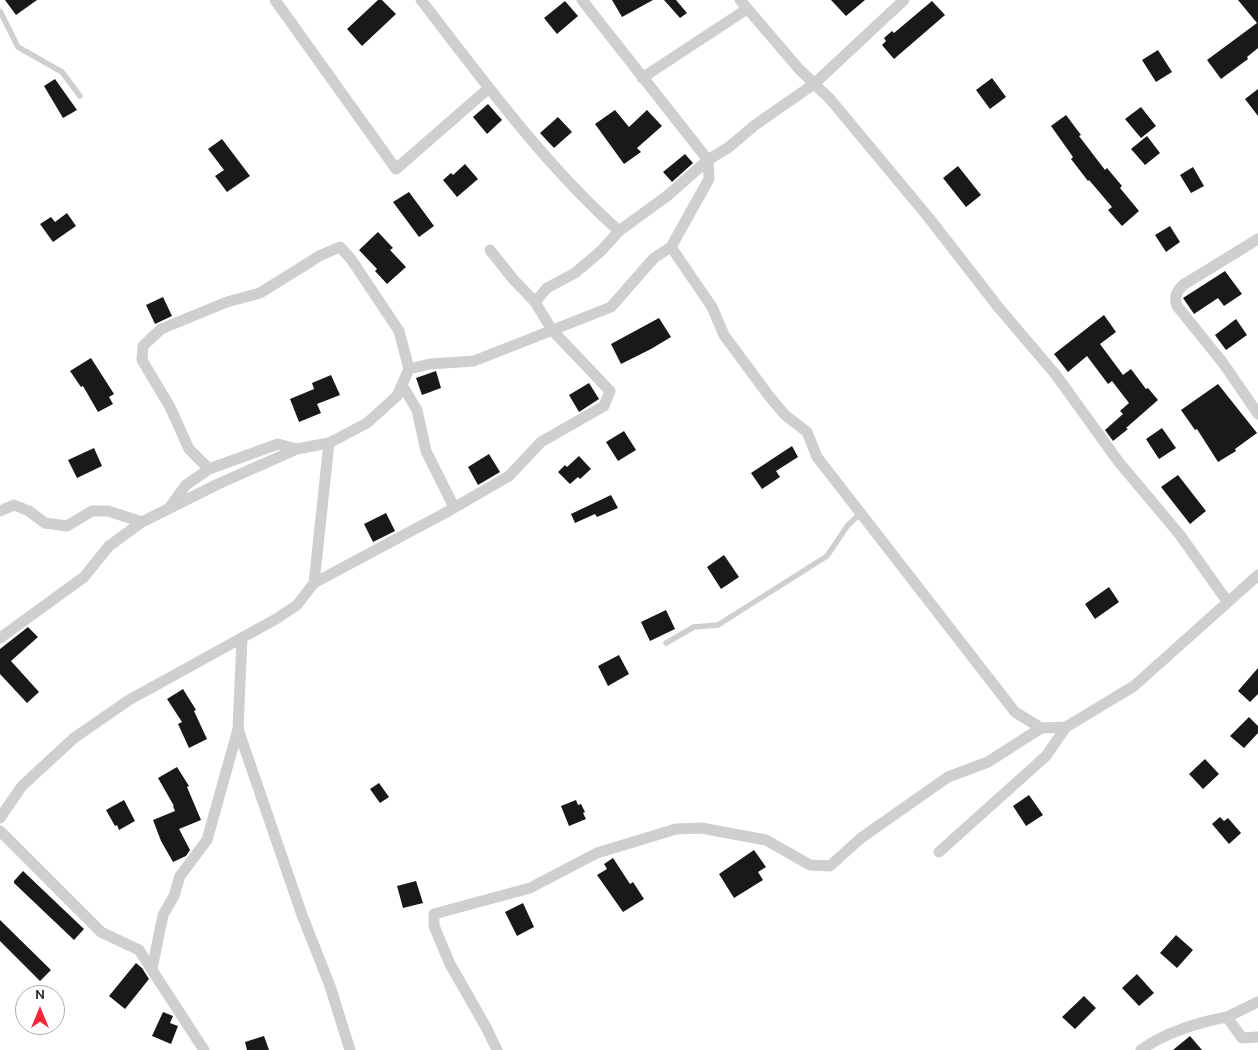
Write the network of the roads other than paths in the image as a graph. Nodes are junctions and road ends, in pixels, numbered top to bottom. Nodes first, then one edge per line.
1 (275, 0) edge
2 (421, 0) edge
3 (582, 0) edge
4 (904, 0) edge
5 (743, 4) edge
6 (0, 11) edge
7 (642, 78) junction
8 (814, 84) junction
9 (489, 88) junction
10 (80, 96) dead end
11 (708, 160) junction
12 (619, 231) junction
13 (1258, 239) edge
14 (671, 247) junction
15 (490, 250) dead end
16 (535, 302) junction
17 (552, 330) junction
18 (409, 369) junction
19 (402, 385) junction
20 (1258, 414) edge
21 (329, 443) junction
22 (297, 450) junction
23 (209, 469) junction
24 (454, 507) junction
25 (168, 510) junction
26 (0, 511) edge
27 (860, 514) junction
28 (142, 522) junction
29 (1258, 575) edge
30 (314, 583) junction
31 (1227, 602) junction
32 (0, 638) edge
33 (242, 638) junction
34 (666, 643) dead end
35 (1041, 728) junction
36 (1066, 728) junction
37 (238, 729) junction
38 (0, 818) edge
39 (0, 831) edge
40 (938, 852) dead end
41 (152, 969) junction
42 (1258, 1002) edge
43 (1227, 1017) junction
44 (1258, 1037) edge
45 (204, 1050) edge
46 (350, 1050) edge
47 (497, 1050) edge
48 (1141, 1050) edge

1 - 9 street
2 - 9 street
3 - 7 street
4 - 8 street
5 - 7 street
5 - 8 street
6 - 10 lane
7 - 11 street
8 - 11 street
8 - 31 street
9 - 12 street
11 - 12 street
11 - 14 street
12 - 16 street
13 - 20 street
14 - 17 street
14 - 27 street
15 - 16 street
16 - 17 street
17 - 18 street
17 - 24 street
18 - 19 street
18 - 23 street
19 - 21 street
19 - 24 street
21 - 22 street
21 - 30 street
22 - 23 street
22 - 25 street
23 - 25 street
24 - 30 street
25 - 28 street
26 - 28 street
27 - 34 lane
27 - 35 street
28 - 32 street
29 - 31 street
30 - 33 street
31 - 36 street
33 - 37 street
33 - 38 street
35 - 36 street
35 - 47 street
36 - 40 street
37 - 41 street
37 - 46 street
39 - 41 street
41 - 45 street
42 - 43 street
43 - 44 street
43 - 48 street

